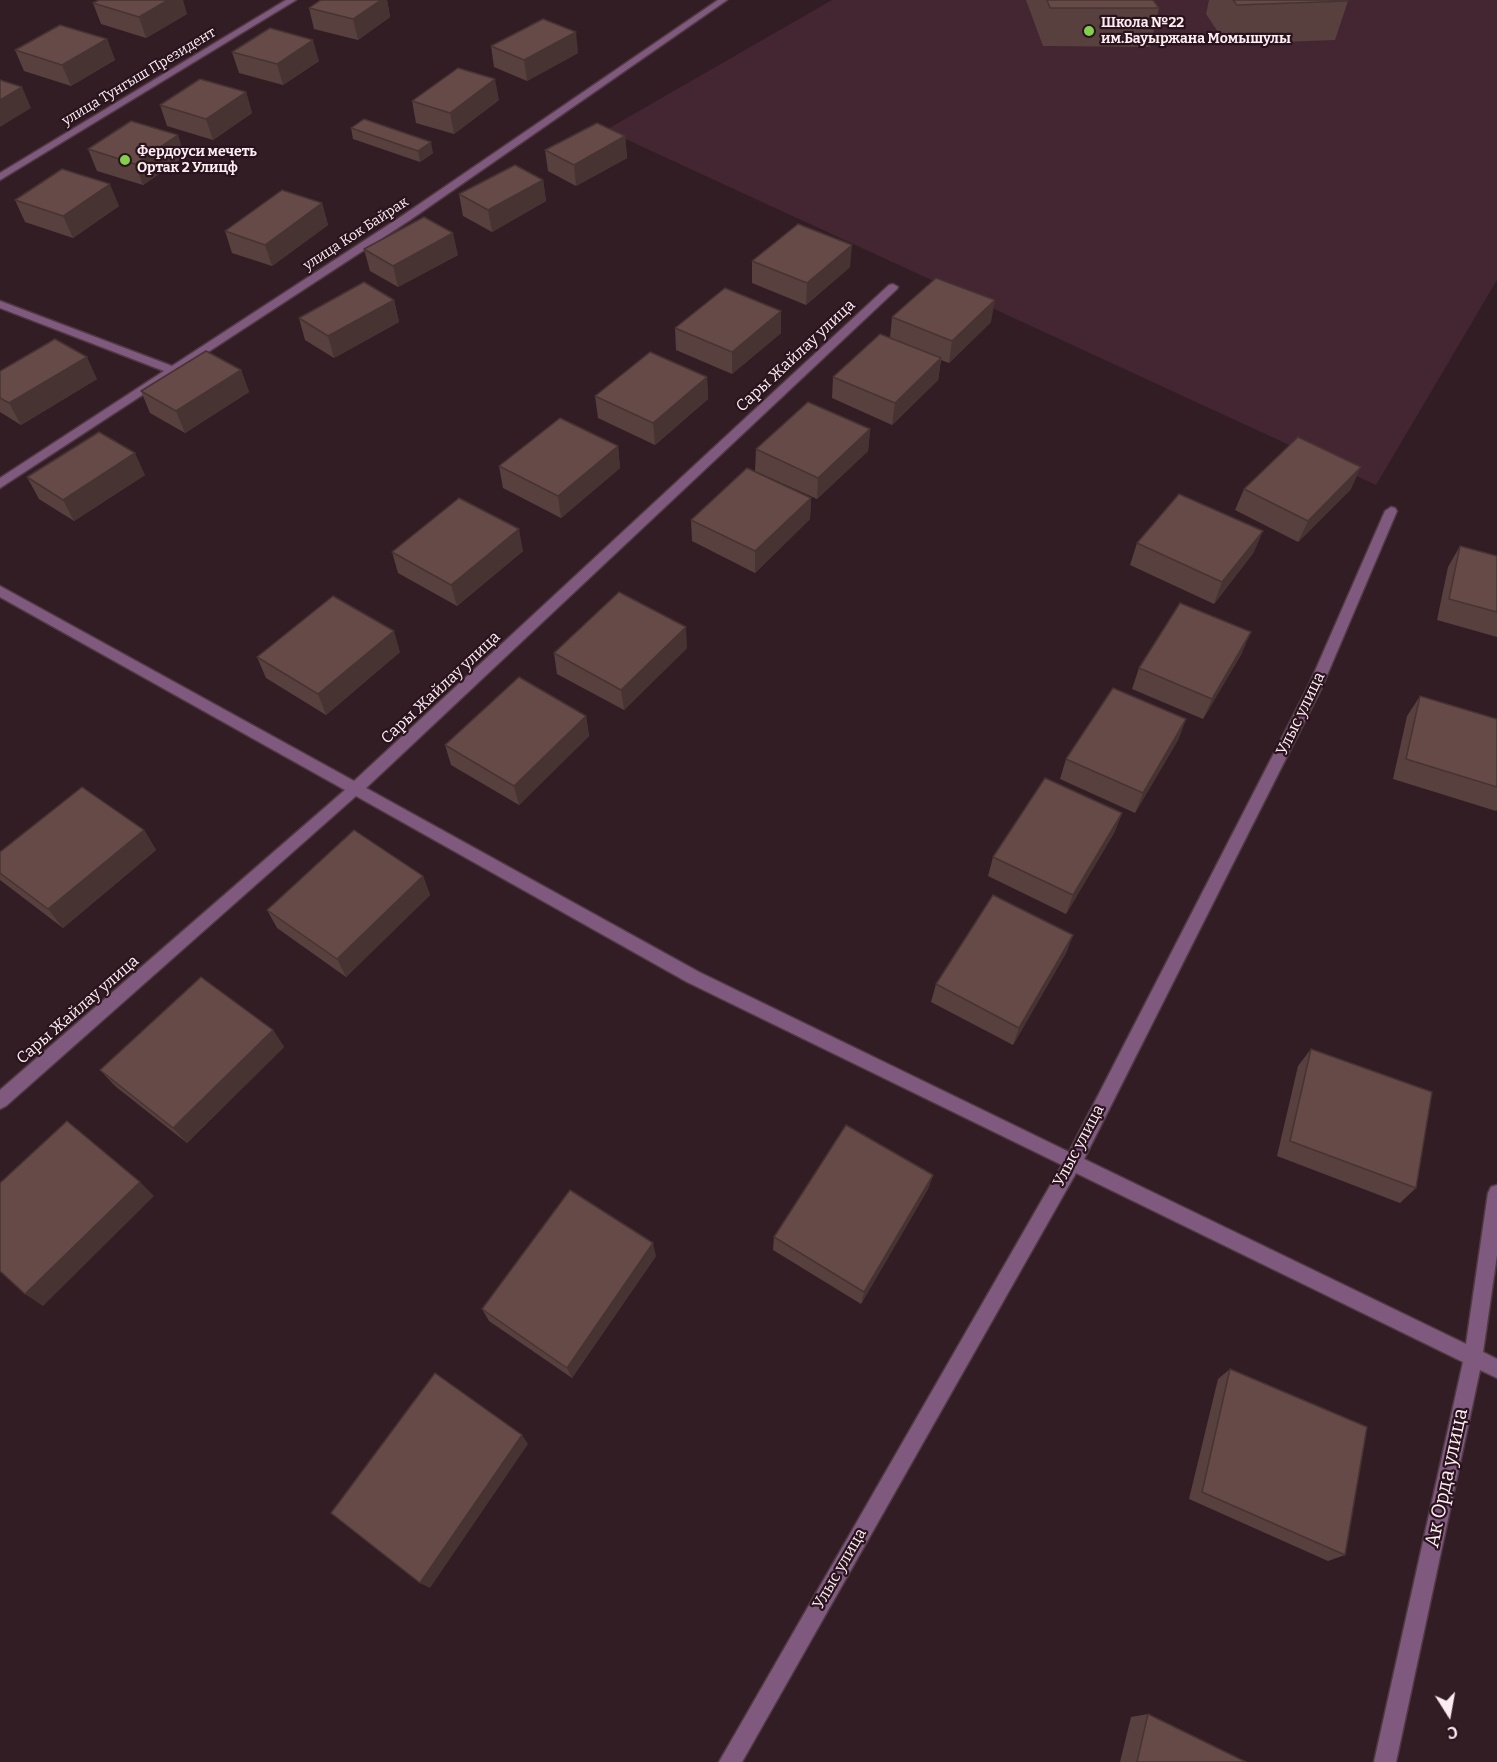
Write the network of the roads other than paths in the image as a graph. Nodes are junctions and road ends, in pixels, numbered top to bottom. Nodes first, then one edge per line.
1 (292, 0) edge
2 (723, 0) edge
3 (0, 177) edge
4 (893, 287) dead end
5 (0, 303) edge
6 (171, 370) junction
7 (0, 484) edge
8 (1391, 511) dead end
9 (0, 591) edge
10 (354, 790) junction
11 (0, 1101) edge
12 (1073, 1162) junction
13 (1497, 1193) edge
14 (1473, 1359) junction
15 (1497, 1369) edge
16 (730, 1762) edge
17 (1385, 1762) edge

1 - 3 street, улица Тунгыш Президент
2 - 6 street, улица Кок Байрак
4 - 10 street, Сары Жайлау улица
5 - 6 street
6 - 7 street, улица Кок Байрак
8 - 12 street, Улыс улица
9 - 10 street
10 - 11 street, Сары Жайлау улица
10 - 12 street
12 - 14 street
12 - 16 street, Улыс улица
13 - 14 street, Ак Орда улица
14 - 15 street
14 - 17 street, Ак Орда улица

